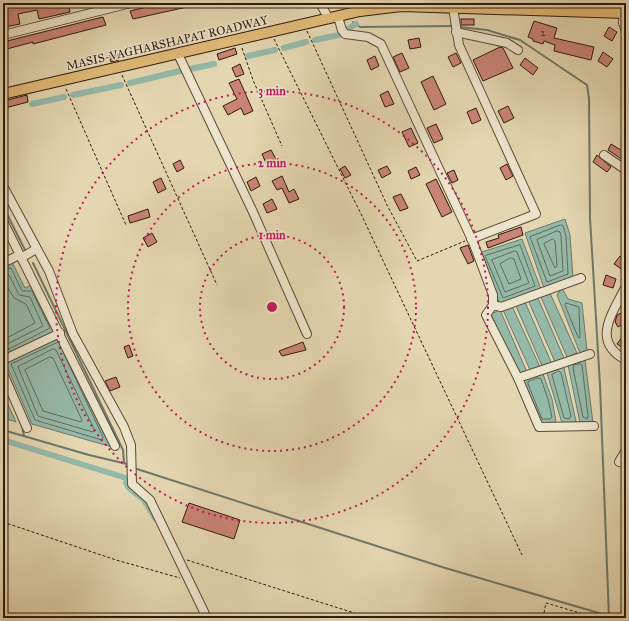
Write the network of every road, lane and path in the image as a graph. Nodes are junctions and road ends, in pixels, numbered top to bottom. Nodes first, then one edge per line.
1 (131, 3) edge
2 (320, 3) edge
3 (393, 5) edge
4 (534, 7) edge
5 (588, 7) edge
6 (453, 8) junction
7 (625, 13) edge
8 (333, 18) junction
9 (305, 25) junction
10 (626, 31) edge
11 (272, 32) junction
12 (456, 32) junction
13 (3, 35) edge
14 (241, 39) junction
15 (518, 50) dead end
16 (178, 54) junction
17 (119, 68) junction
18 (63, 80) junction
19 (3, 94) edge
20 (282, 146) dead end
21 (604, 155) dead end
22 (626, 170) edge
23 (3, 186) edge
24 (3, 221) edge
25 (126, 225) dead end
26 (471, 238) junction
27 (36, 249) junction
28 (20, 257) junction
29 (3, 263) edge
30 (581, 278) dead end
31 (217, 285) dead end
32 (626, 286) edge
33 (493, 305) junction
34 (60, 333) junction
35 (307, 334) dead end
36 (590, 354) dead end
37 (3, 360) edge
38 (626, 360) edge
39 (3, 373) edge
40 (518, 378) junction
41 (594, 426) dead end
42 (27, 428) dead end
43 (115, 446) dead end
44 (626, 450) edge
45 (619, 462) dead end
46 (3, 522) edge
47 (522, 556) dead end
48 (179, 558) junction
49 (188, 576) junction
50 (207, 618) edge
51 (370, 618) edge
52 (543, 618) edge
53 (596, 618) edge

1 - 13 street
2 - 8 street
3 - 6 main road, MASIS-VAGHARSHAPAT ROADWAY
3 - 8 main road, MASIS-VAGHARSHAPAT ROADWAY
4 - 5 main road, MASIS-VAGHARSHAPAT ROADWAY
4 - 6 main road, MASIS-VAGHARSHAPAT ROADWAY
5 - 7 main road, MASIS-VAGHARSHAPAT ROADWAY
6 - 12 street
7 - 10 street
8 - 9 main road, MASIS-VAGHARSHAPAT ROADWAY
8 - 26 street
9 - 11 main road, MASIS-VAGHARSHAPAT ROADWAY
9 - 26 path
11 - 14 main road, MASIS-VAGHARSHAPAT ROADWAY
11 - 47 path
12 - 15 street
12 - 26 street
14 - 16 main road, MASIS-VAGHARSHAPAT ROADWAY
14 - 20 path
16 - 17 main road, MASIS-VAGHARSHAPAT ROADWAY
16 - 35 street
17 - 18 main road, MASIS-VAGHARSHAPAT ROADWAY
17 - 31 path
18 - 19 main road, MASIS-VAGHARSHAPAT ROADWAY
18 - 25 path
21 - 22 street
23 - 27 street
24 - 28 street
26 - 33 street
27 - 28 street
27 - 48 street
28 - 29 street
28 - 34 street
30 - 33 street
32 - 38 street
33 - 40 street
34 - 37 street
34 - 43 street
36 - 40 street
39 - 42 street
40 - 41 street
44 - 45 street
46 - 49 path
48 - 49 street
48 - 51 path
49 - 50 street
52 - 53 path

